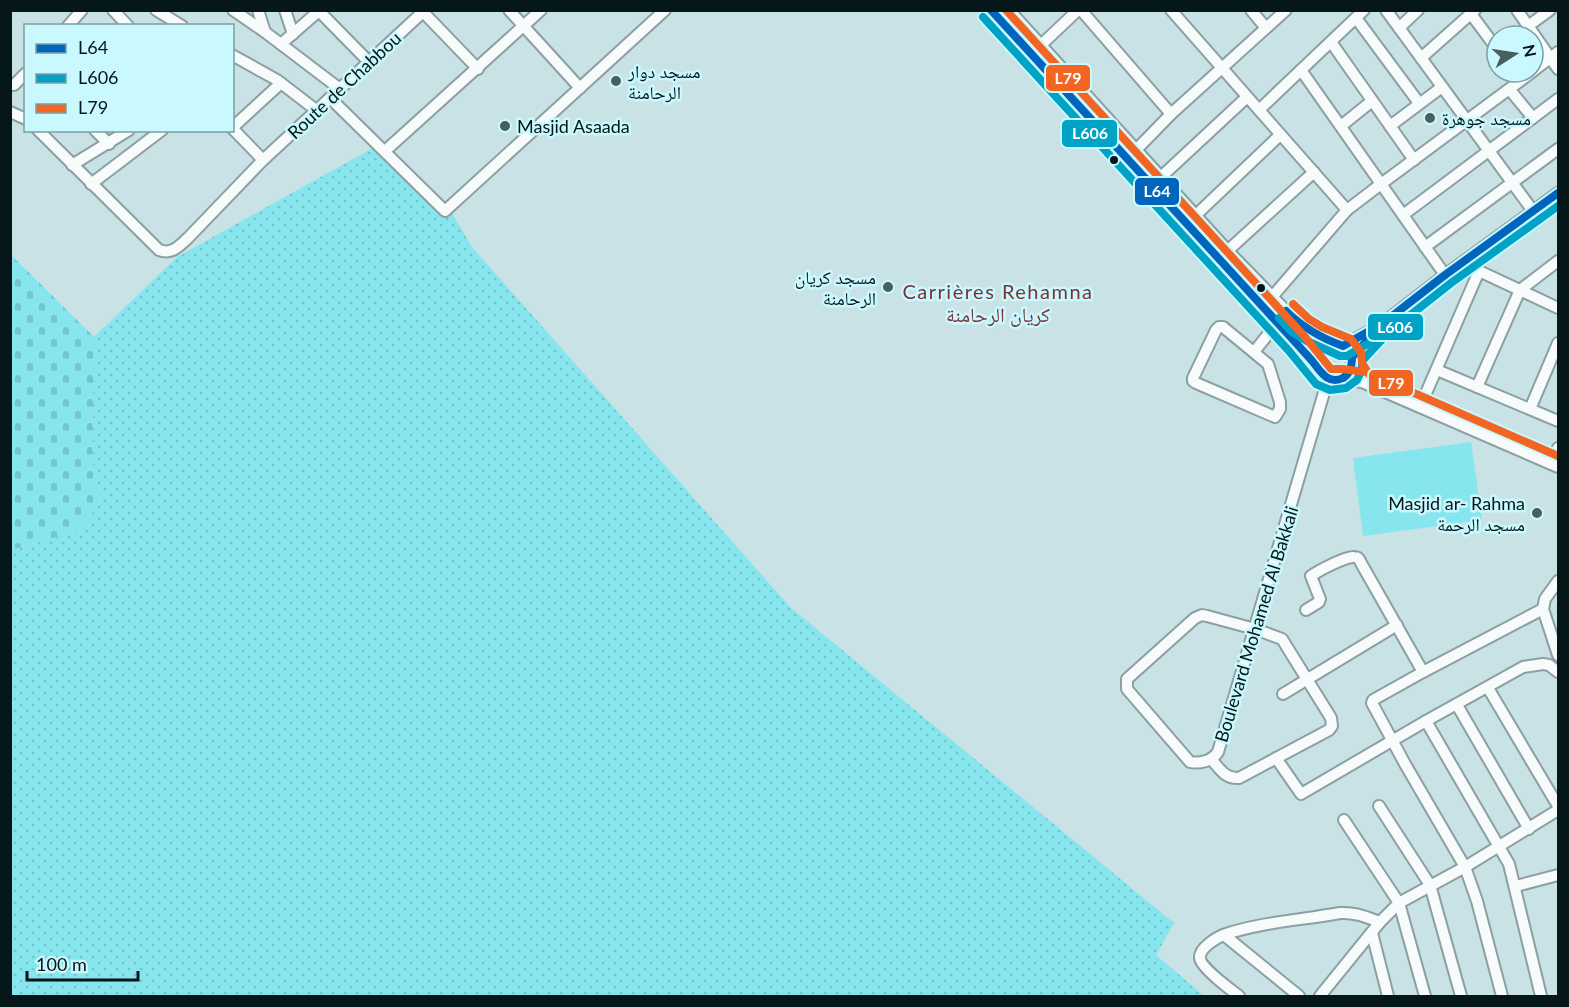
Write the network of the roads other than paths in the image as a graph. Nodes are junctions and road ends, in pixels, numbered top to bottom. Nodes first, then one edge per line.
1 (113, 10) edge
2 (156, 10) edge
3 (233, 10) edge
4 (258, 10) edge
5 (509, 10) edge
6 (541, 10) edge
7 (664, 10) edge
8 (991, 10) edge
9 (1079, 10) edge
10 (1171, 10) edge
11 (1251, 10) edge
12 (1286, 10) edge
13 (1386, 10) edge
14 (1418, 10) edge
15 (1517, 10) edge
16 (1550, 10) edge
17 (320, 11) edge
18 (1012, 11) edge
19 (287, 12) edge
20 (1473, 12) edge
21 (418, 13) edge
22 (1360, 14) edge
23 (126, 24) edge
24 (179, 24) edge
25 (1527, 24) edge
26 (1531, 24) edge
27 (524, 26) junction
28 (1266, 28) junction
29 (1399, 28) junction
30 (1485, 30) edge
31 (265, 32) junction
32 (292, 34) junction
33 (1331, 42) junction
34 (281, 44) junction
35 (1041, 45) junction
36 (1554, 55) edge
37 (234, 56) edge
38 (1421, 58) junction
39 (369, 62) junction
40 (1222, 68) junction
41 (477, 69) junction
42 (1558, 69) edge
43 (1301, 70) junction
44 (24, 75) edge
45 (281, 83) junction
46 (1513, 84) edge
47 (10, 85) edge
48 (1442, 87) junction
49 (340, 88) junction
50 (580, 88) junction
51 (1510, 90) junction
52 (1247, 97) junction
53 (330, 98) junction
54 (1558, 99) edge
55 (1372, 101) junction
56 (1419, 103) junction
57 (316, 110) junction
58 (1259, 110) junction
59 (10, 112) edge
60 (1171, 114) junction
61 (24, 118) edge
62 (1533, 118) junction
63 (1467, 121) junction
64 (234, 126) edge
65 (1341, 126) junction
66 (1390, 126) junction
67 (234, 130) edge
68 (40, 132) edge
69 (97, 132) edge
70 (126, 132) edge
71 (159, 132) edge
72 (1280, 135) junction
73 (109, 144) junction
74 (1558, 149) edge
75 (1136, 150) junction
76 (385, 151) junction
77 (1488, 152) junction
78 (263, 160) junction
79 (1414, 160) junction
80 (72, 165) junction
81 (1314, 172) junction
82 (1161, 177) junction
83 (1381, 183) junction
84 (1512, 183) junction
85 (91, 184) junction
86 (1558, 193) edge
87 (1347, 210) junction
88 (1533, 212) junction
89 (1196, 215) junction
90 (1403, 215) junction
91 (1425, 247) junction
92 (1228, 251) junction
93 (1218, 259) junction
94 (1558, 261) edge
95 (1462, 263) junction
96 (1479, 271) junction
97 (1445, 275) junction
98 (1520, 290) junction
99 (1272, 297) junction
100 (1558, 308) edge
101 (1277, 323) junction
102 (1382, 324) junction
103 (1558, 343) edge
104 (1340, 345) junction
105 (1254, 352) junction
106 (1352, 362) junction
107 (1316, 366) junction
108 (1437, 370) junction
109 (1328, 379) junction
110 (1341, 379) junction
111 (1362, 382) junction
112 (1477, 387) junction
113 (1419, 407) junction
114 (1530, 409) junction
115 (1558, 421) edge
116 (1558, 447) edge
117 (1555, 466) edge
118 (1557, 586) edge
119 (1543, 609) junction
120 (1306, 610) dead end
121 (1397, 626) junction
122 (1255, 628) junction
123 (1558, 655) edge
124 (1558, 668) edge
125 (1423, 672) junction
126 (1308, 680) junction
127 (1488, 688) junction
128 (1283, 694) dead end
129 (1456, 705) junction
130 (1426, 721) junction
131 (1393, 741) junction
132 (1276, 758) junction
133 (1211, 759) junction
134 (1379, 806) dead end
135 (1558, 808) edge
136 (1344, 820) dead end
137 (1529, 829) junction
138 (1500, 846) junction
139 (1465, 867) junction
140 (1558, 876) edge
141 (1430, 885) junction
142 (1515, 886) junction
143 (1399, 903) junction
144 (1380, 922) junction
145 (1371, 933) junction
146 (1224, 935) junction
147 (1239, 996) edge
148 (1299, 996) edge
149 (1320, 996) edge
150 (1388, 996) edge
151 (1425, 996) edge
152 (1461, 996) edge
153 (1502, 996) edge
154 (1541, 996) edge

1 - 23 street
2 - 24 street
3 - 31 street
4 - 31 street
5 - 27 street
6 - 27 street
7 - 50 street
8 - 93 street
9 - 35 street
9 - 60 street
10 - 40 street
11 - 28 street
12 - 28 street
13 - 29 street
14 - 29 street
15 - 25 street
16 - 26 street
17 - 32 street
17 - 39 street
18 - 35 street
19 - 32 street
20 - 30 street
20 - 38 street
21 - 39 street, Route de Chabbou
21 - 41 street
22 - 33 street
22 - 56 street
27 - 41 street
27 - 50 street
28 - 40 street
29 - 38 street
31 - 34 street
32 - 34 street
33 - 43 street
33 - 55 street
34 - 49 street
35 - 75 street
36 - 42 street
37 - 45 street
38 - 48 street
39 - 49 street, Route de Chabbou
40 - 52 street
40 - 60 street
41 - 76 street
43 - 58 street
43 - 65 street
44 - 47 street
45 - 57 street
45 - 64 street
46 - 51 street
48 - 56 street
48 - 63 street
49 - 53 street, Route de Chabbou
50 - 76 street
51 - 62 street
51 - 63 street
52 - 58 street
52 - 82 street
53 - 57 street, Route de Chabbou
53 - 76 street
54 - 62 street
55 - 65 street
55 - 66 street
56 - 66 street
57 - 78 street, Route de Chabbou
58 - 72 street
59 - 61 street
60 - 75 street
62 - 77 street
63 - 77 street
63 - 79 street
65 - 83 street
66 - 79 street
67 - 78 street
68 - 80 street
69 - 73 street
70 - 73 street
71 - 85 street
72 - 81 street
72 - 89 street
73 - 80 street
74 - 84 street
75 - 82 street
77 - 84 street
77 - 90 street
78 - 85 street, Route de Chabbou
79 - 83 street
80 - 85 street
81 - 87 street
81 - 92 street
82 - 89 street
83 - 87 street
83 - 90 street
84 - 88 street
84 - 91 street
86 - 88 street
87 - 99 street
88 - 95 street
89 - 92 street
90 - 91 street
91 - 97 street
92 - 93 street
92 - 99 street
93 - 101 street
94 - 98 street
95 - 96 street
95 - 97 street
96 - 98 street
96 - 108 street
97 - 102 street
98 - 100 street
98 - 112 street
99 - 104 street
101 - 105 street
101 - 107 street
102 - 104 street
102 - 106 street
103 - 114 street
104 - 106 street
104 - 107 street
105 - 105 street
106 - 110 street
106 - 111 street
107 - 109 street
108 - 112 street
108 - 113 street
109 - 110 street
109 - 122 street, Boulevard Mohamed Al Bakkali
110 - 111 street
111 - 113 street
112 - 114 street
113 - 117 street
114 - 115 street
116 - 117 street
118 - 119 street
119 - 123 street
119 - 125 street
120 - 121 street
121 - 125 street
121 - 126 street
122 - 126 street
122 - 133 street, Boulevard Mohamed Al Bakkali
122 - 133 street, Boulevard Mohamed Al Bakkali
124 - 127 street
125 - 131 street
126 - 128 street
126 - 132 street
127 - 129 street
127 - 135 street
129 - 130 street
129 - 137 street
130 - 131 street
130 - 138 street
131 - 132 street
131 - 139 street
132 - 133 street
134 - 141 street
135 - 137 street
136 - 143 street
137 - 138 street
138 - 139 street
138 - 142 street
139 - 141 street
139 - 153 street
140 - 142 street
141 - 143 street
141 - 152 street
142 - 154 street
143 - 144 street
143 - 151 street
144 - 145 street
144 - 146 street
145 - 149 street
145 - 150 street
146 - 147 street
146 - 148 street

